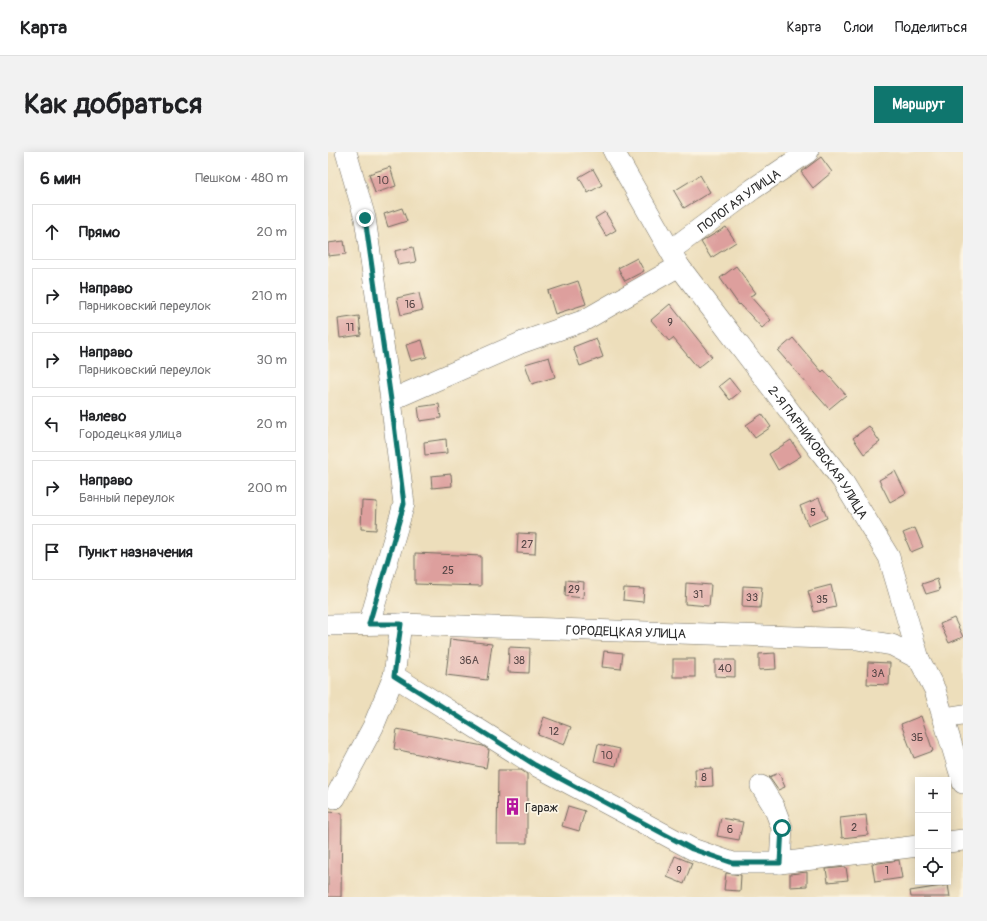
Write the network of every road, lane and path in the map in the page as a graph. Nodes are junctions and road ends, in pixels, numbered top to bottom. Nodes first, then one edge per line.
1 (346, 152) edge
2 (614, 152) edge
3 (808, 152) edge
4 (675, 258) junction
5 (391, 400) junction
6 (369, 624) junction
7 (401, 624) junction
8 (328, 625) edge
9 (919, 659) junction
10 (394, 676) junction
11 (954, 716) edge
12 (963, 783) edge
13 (761, 786) dead end
14 (335, 798) dead end
15 (963, 840) edge
16 (951, 842) edge
17 (915, 846) edge
18 (780, 863) junction

1 - 5 street
2 - 4 street, 2-Я ПАРНИКОВСКАЯ УЛИЦА
3 - 4 street, ПОЛОГАЯ УЛИЦА
4 - 5 street, ПОЛОГАЯ УЛИЦА
4 - 9 street, 2-Я ПАРНИКОВСКАЯ УЛИЦА
5 - 6 street
6 - 7 street, ГОРОДЕЦКАЯ УЛИЦА
6 - 8 street, ГОРОДЕЦКАЯ УЛИЦА
7 - 9 street, ГОРОДЕЦКАЯ УЛИЦА
7 - 10 street
9 - 11 street, 2-Я ПАРНИКОВСКАЯ УЛИЦА
10 - 14 street
10 - 18 street
11 - 12 street, 2-Я ПАРНИКОВСКАЯ УЛИЦА
13 - 18 street
15 - 16 street
17 - 18 street

